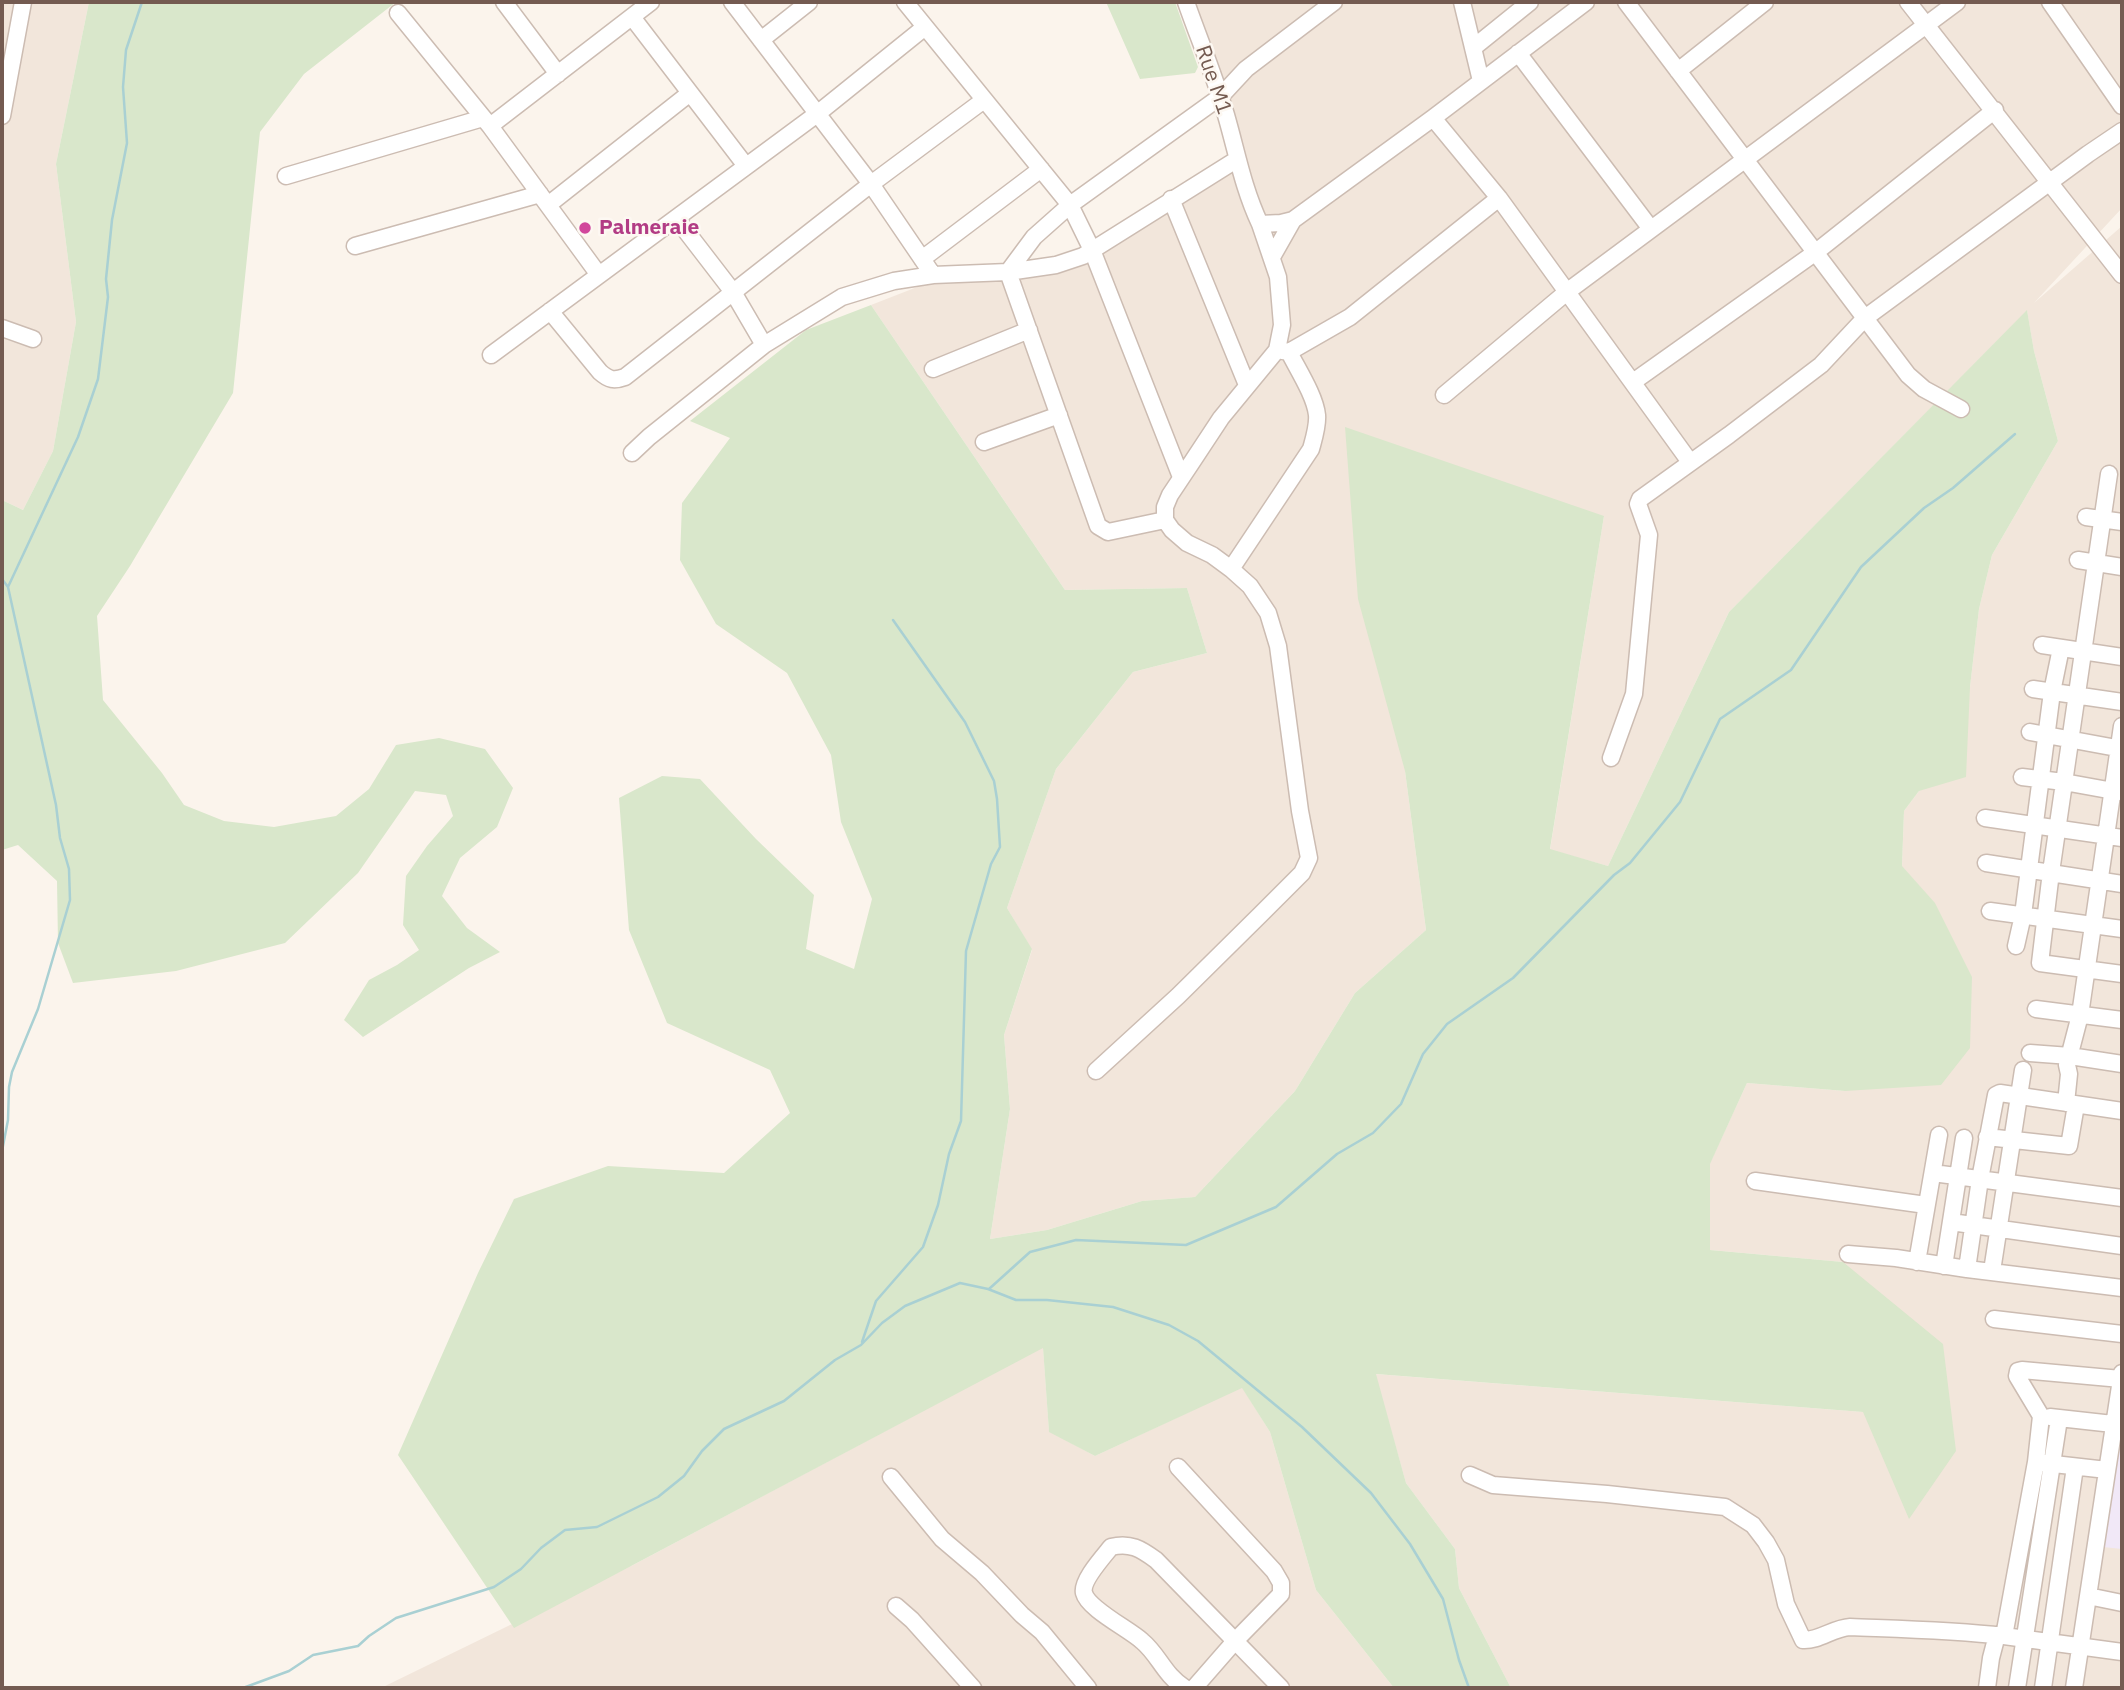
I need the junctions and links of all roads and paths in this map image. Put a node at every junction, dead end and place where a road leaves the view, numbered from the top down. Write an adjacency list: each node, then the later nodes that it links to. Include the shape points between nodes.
1 (23, 2): 33 (street)
2 (504, 2): 25 (street)
3 (651, 2): 18 (street)
4 (732, 2): 21 (street)
5 (809, 2): 21 (street)
6 (905, 2): 20 (street)
7 (1186, 2): 28 (street, Rue M1)
8 (1334, 2): 28 (street, via 1246,69)
9 (1462, 2): 22 (street)
10 (1530, 2): 22 (street)
11 (1586, 2): 23 (street)
12 (1626, 2): 24 (street)
13 (1908, 2): 19 (street)
14 (1957, 2): 19 (street)
15 (2050, 2): 30 (street)
16 (1761, 3): 24 (street)
17 (398, 13): 35 (street)
18 (632, 17): 25 (street); 27 (street)
19 (1926, 25): 31 (street); 37 (street)
20 (925, 27): 29 (street); 32 (street)
21 (761, 40): 32 (street)
22 (1473, 48): 26 (street)
23 (1518, 53): 26 (street); 51 (street)
24 (1678, 71): 37 (street)
25 (558, 74): 35 (street)
26 (1481, 81): 34 (street)
27 (690, 93): 39 (street); 46 (street)
28 (1220, 97): 38 (street, Rue M1); 47 (street)
29 (984, 100): 40 (street); 43 (street)
30 (2122, 106)
31 (1995, 110): 42 (street); 54 (street)
32 (817, 114): 39 (street); 43 (street)
33 (2, 116)
34 (1433, 118): 44 (street); 49 (street)
35 (486, 122): 41 (street); 46 (street)
36 (2122, 131): 42 (street)
37 (1745, 159): 51 (street); 54 (street)
38 (1236, 160): 45 (street); 50 (street, Rue M1)
39 (746, 166): 48 (street)
40 (1041, 169): 47 (street); 56 (street)
41 (286, 176)
42 (2050, 183): 60 (street); 64 (street)
43 (870, 184): 56 (street); 61 (street)
44 (1499, 198): 62 (street); 69 (street, via 1350,317)
45 (1171, 199): 53 (street); 73 (street)
46 (544, 200): 52 (street); 58 (street)
47 (1070, 205): 53 (street); 57 (street, via 1034,237)
48 (676, 218): 58 (street); 61 (street)
49 (1293, 220): 50 (street); 55 (street)
50 (1260, 224): 55 (street, Rue M1)
51 (1651, 229): 62 (street)
52 (355, 246)
53 (1092, 250): 57 (street, via 1056,265); 81 (street)
54 (1816, 252): 64 (street); 72 (street)
55 (1272, 257): 69 (street, Rue M1, via 1278,277)
56 (922, 259): 59 (street)
57 (1008, 272): 59 (street); 66 (street)
58 (599, 275): 63 (street)
59 (933, 275): 68 (street, via 842,296)
60 (2122, 275)
61 (733, 292): 63 (street, via 616,380 600,372); 68 (street)
62 (1568, 292): 72 (street); 74 (street)
63 (550, 311): 70 (street)
64 (1865, 318): 75 (street, via 1915,383); 79 (street, via 1821,365)
65 (2, 328): 67 (street)
66 (1029, 330): 71 (street); 76 (street)
67 (33, 339)
68 (764, 345): 78 (street)
69 (1283, 351): 73 (street); 89 (street, via 1314,403 1316,432 1311,449)
70 (491, 355)
71 (933, 369)
72 (1633, 382): 79 (street)
73 (1247, 385): 81 (street)
74 (1444, 395)
75 (1961, 409)
76 (1059, 415): 77 (street); 83 (street, via 1098,526 1108,532)
77 (984, 442)
78 (632, 453)
79 (1690, 462): 102 (street, via 1645,493 1638,504 1649,535 1634,694)
80 (2109, 474): 84 (street)
81 (1181, 477): 83 (street, via 1165,507)
82 (2086, 517): 84 (street)
83 (1166, 520): 89 (street, via 1188,543)
84 (2103, 520): 85 (street); 87 (street)
85 (2122, 522)
86 (2078, 560): 87 (street)
87 (2096, 563): 88 (street); 92 (street)
88 (2122, 566)
89 (1231, 569): 132 (street, via 1260,599 1278,646 1308,858 1303,873)
90 (2042, 645): 91 (street)
91 (2061, 648): 92 (street); 95 (street)
92 (2084, 652): 93 (street); 96 (street)
93 (2122, 657)
94 (2033, 689): 95 (street)
95 (2052, 692): 96 (street); 99 (street)
96 (2078, 695): 97 (street); 100 (street)
97 (2122, 702)
98 (2122, 726): 101 (street)
99 (2038, 734): 100 (street); 104 (street)
100 (2070, 740): 101 (street); 105 (street)
101 (2120, 749): 106 (street)
102 (1611, 758)
103 (2021, 777): 104 (street)
104 (2041, 779): 105 (street); 108 (street)
105 (2064, 782): 106 (street); 109 (street)
106 (2117, 792): 110 (street)
107 (1985, 818): 108 (street)
108 (2034, 825): 109 (street); 113 (street)
109 (2058, 828): 110 (street); 114 (street)
110 (2105, 836): 111 (street); 115 (street)
111 (2122, 838)
112 (1986, 863): 113 (street)
113 (2029, 869): 114 (street); 118 (street)
114 (2051, 872): 115 (street); 119 (street)
115 (2098, 880): 116 (street); 120 (street)
116 (2122, 884)
117 (1990, 911): 118 (street)
118 (2023, 915): 119 (street); 122 (street)
119 (2047, 919): 120 (street); 123 (street, via 2040,963)
120 (2094, 925): 121 (street); 123 (street)
121 (2122, 929)
122 (2016, 946)
123 (2086, 969): 124 (street); 126 (street)
124 (2122, 974)
125 (2036, 1009): 126 (street)
126 (2080, 1015): 127 (street); 129 (street)
127 (2122, 1020)
128 (2030, 1053): 129 (street)
129 (2070, 1056): 130 (street); 134 (street)
130 (2122, 1064)
131 (2023, 1070): 133 (street)
132 (1096, 1071)
133 (2018, 1096): 134 (street); 137 (street, via 1996,1095); 139 (street)
134 (2071, 1104): 135 (street); 139 (street, via 2069,1146)
135 (2122, 1111)
136 (1939, 1135): 140 (street)
137 (1987, 1137): 139 (street); 142 (street)
138 (1964, 1138): 141 (street)
139 (2012, 1139): 144 (street)
140 (1933, 1173): 141 (street); 146 (street)
141 (1957, 1176): 142 (street); 147 (street)
142 (1980, 1179): 144 (street); 148 (street)
143 (1755, 1181): 146 (street)
144 (2005, 1183): 145 (street); 149 (street)
145 (2122, 1198)
146 (1926, 1205): 152 (street)
147 (1951, 1222): 148 (street); 153 (street)
148 (1975, 1224): 149 (street); 154 (street)
149 (1998, 1228): 150 (street); 155 (street)
150 (2122, 1246)
151 (1848, 1254): 152 (street)
152 (1917, 1262): 153 (street)
153 (1944, 1266): 154 (street)
154 (1967, 1269): 155 (street)
155 (1992, 1271): 156 (street)
156 (2122, 1288)
157 (1994, 1319): 158 (street)
158 (2122, 1334)
159 (2122, 1376): 160 (street, via 2018,1371); 162 (street)
160 (2041, 1416): 161 (street); 163 (street)
161 (2059, 1419): 162 (street); 163 (street)
162 (2118, 1425): 166 (street)
163 (2045, 1463): 165 (street); 172 (street); 173 (street)
164 (1178, 1467): 174 (street, via 1281,1583 1281,1594)
165 (2075, 1467): 166 (street); 175 (street)
166 (2108, 1470): 169 (street)
167 (1470, 1475): 172 (street, via 1493,1485 1725,1507 1753,1525 1766,1542 1803,1640 1850,1627)
168 (891, 1477): 179 (street, via 942,1539 1042,1632)
169 (2088, 1596): 170 (street); 176 (street)
170 (2122, 1603)
171 (896, 1606): 178 (street)
172 (2001, 1635): 173 (street); 183 (street, via 1990,1658)
173 (2024, 1638): 175 (street); 184 (street)
174 (1235, 1641): 180 (street, via 1156,1560 1138,1547 1111,1547 1084,1586 1084,1594 1144,1642 1174,1681); 181 (street); 182 (street)
175 (2049, 1643): 176 (street); 185 (street)
176 (2080, 1646): 177 (street); 186 (street)
177 (2122, 1652)
178 (974, 1688)
179 (1088, 1688)
180 (1185, 1688)
181 (1194, 1688)
182 (1281, 1688)
183 (1987, 1688)
184 (2017, 1688)
185 (2043, 1688)
186 (2074, 1688)

